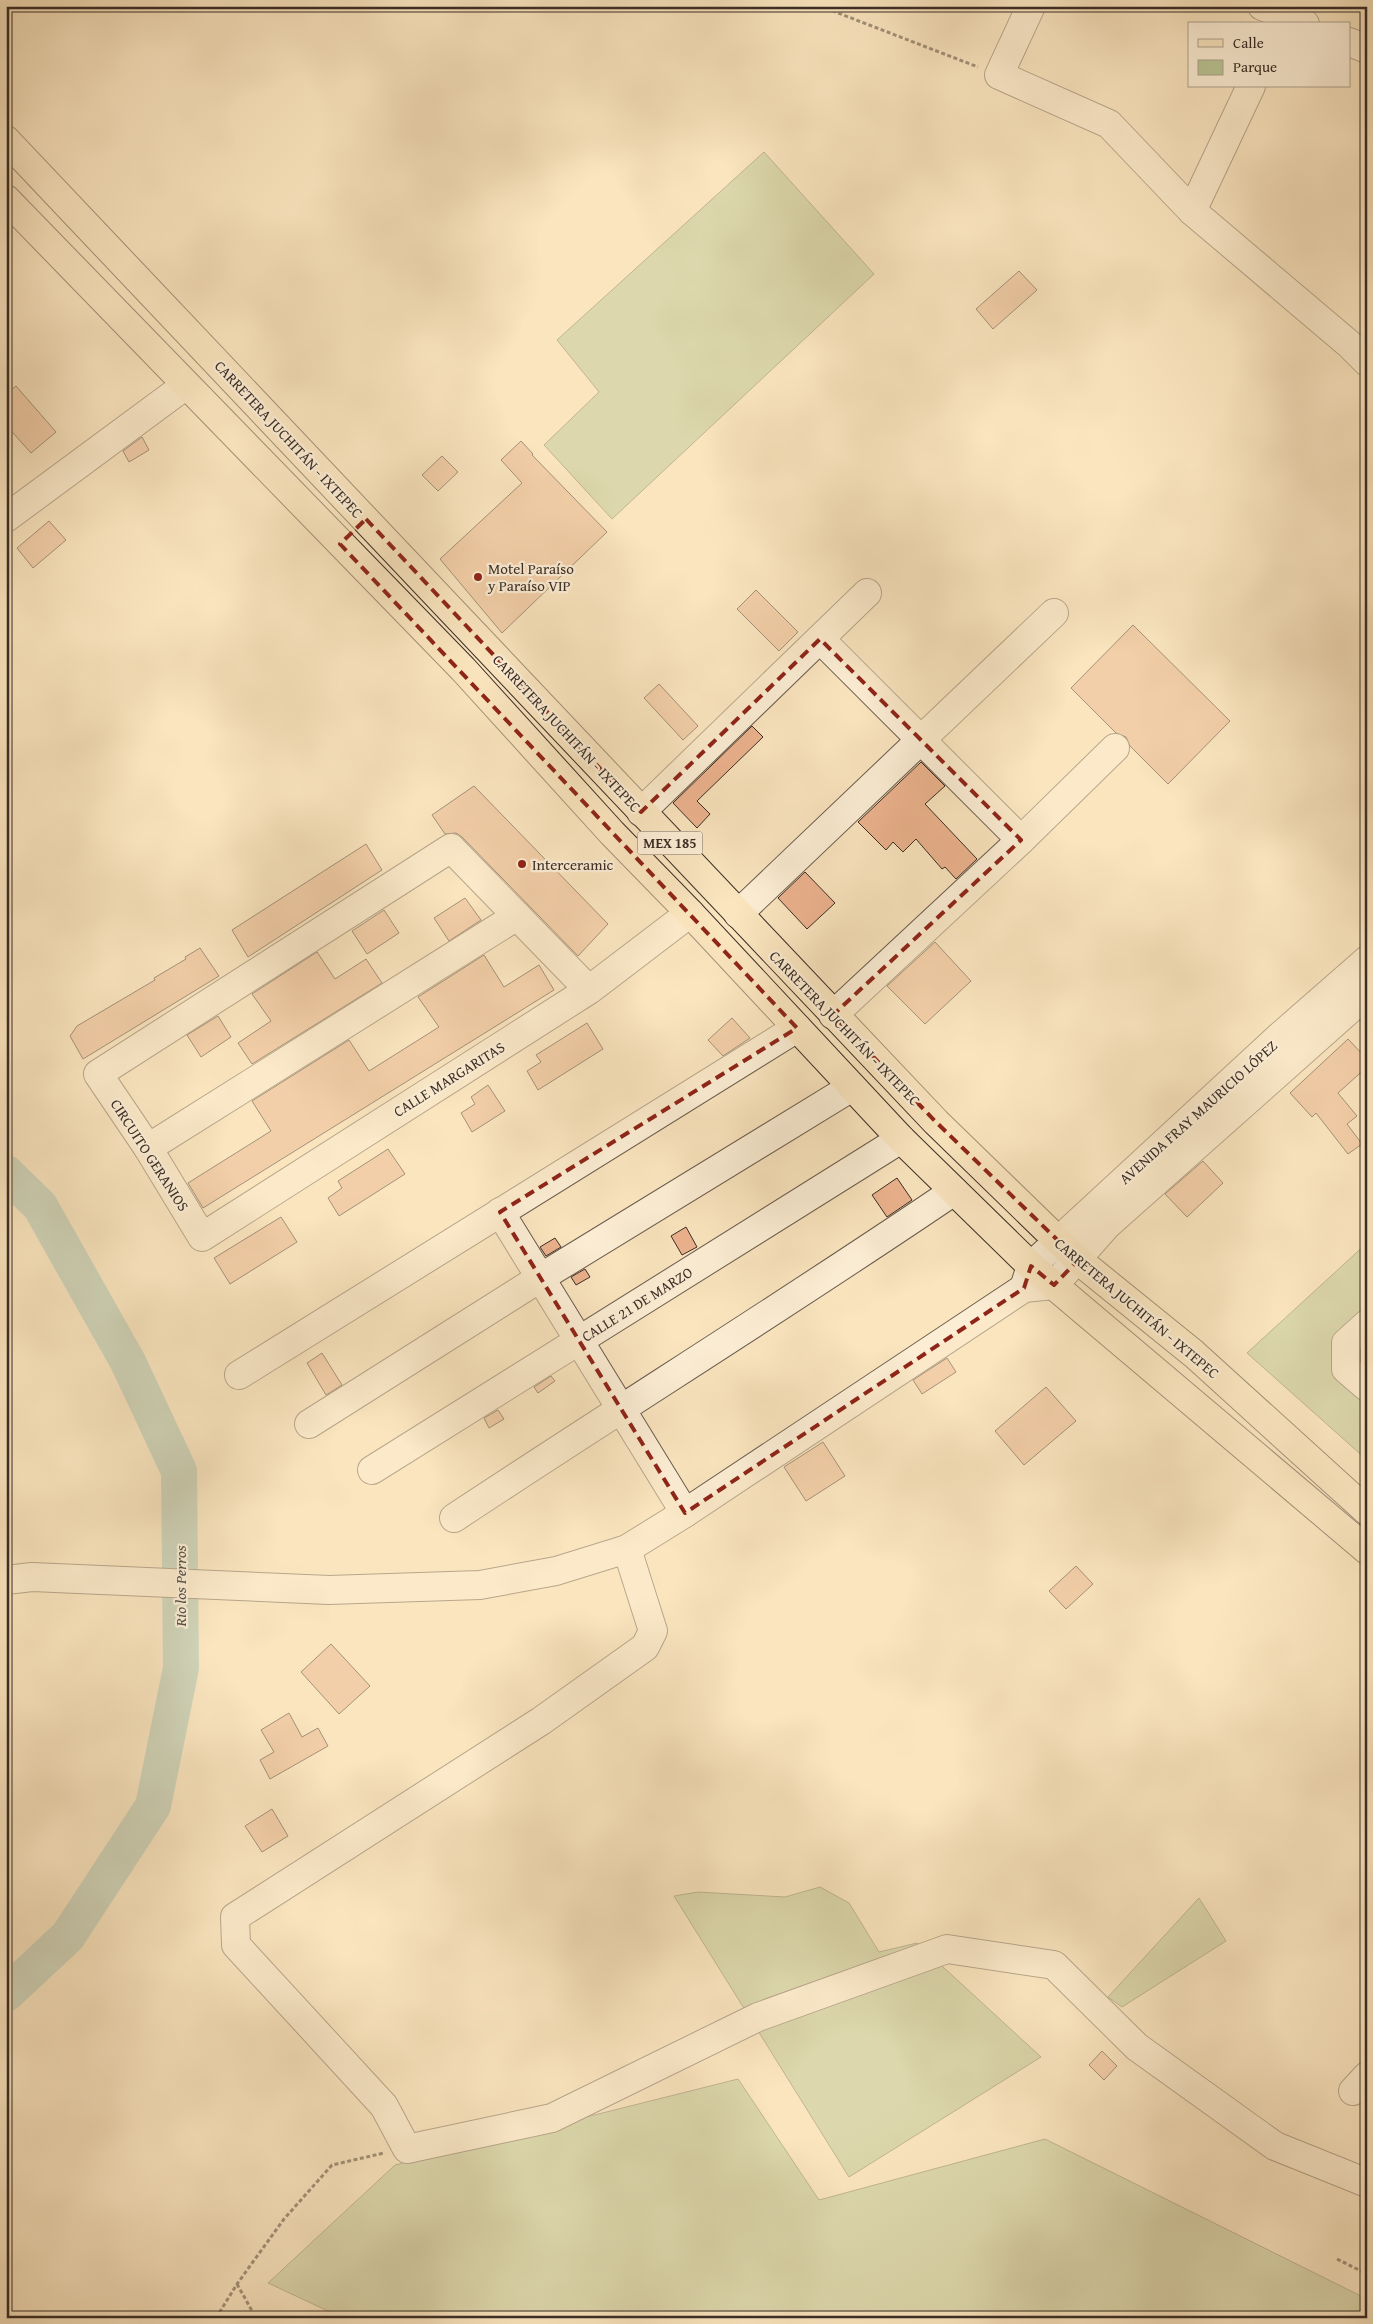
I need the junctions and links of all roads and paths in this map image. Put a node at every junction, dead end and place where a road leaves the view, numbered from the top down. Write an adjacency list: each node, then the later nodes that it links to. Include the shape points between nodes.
1 (820, 6): 5 (path)
2 (1031, 6): 5 (street)
3 (1350, 42): 4 (street)
4 (1367, 49)
5 (999, 75): 9 (street, via 1109,124)
6 (1251, 88): 9 (street)
7 (6, 140): 13 (main road, CARRETERA JUCHITÁN - IXTEPEC / MEX 185)
8 (10, 210): 11 (main road, MEX 185)
9 (1192, 212): 10 (street)
10 (1367, 362)
11 (186, 385): 12 (street); 14 (main road, MEX 185)
12 (6, 518)
13 (366, 519): 14 (main road); 20 (main road, CARRETERA JUCHITÁN - IXTEPEC / MEX 185)
14 (340, 544): 22 (main road, MEX 185, via 463,669 612,833)
15 (867, 593): 17 (street)
16 (1054, 613): 18 (street)
17 (820, 639): 18 (street); 20 (street)
18 (920, 740): 21 (street); 23 (street)
19 (1115, 748): 21 (street)
20 (641, 812): 23 (main road, CARRETERA JUCHITÁN - IXTEPEC / MEX 185)
21 (1021, 840): 28 (street)
22 (690, 913): 26 (street, CALLE MARGARITAS); 29 (main road, MEX 185)
23 (738, 914): 28 (main road, CARRETERA JUCHITÁN - IXTEPEC / MEX 185)
24 (517, 916): 26 (street); 32 (street); 32 (street, CIRCUITO GERANIOS, via 451,848 98,1074)
25 (1367, 960): 36 (street, AVENIDA FRAY MAURICIO LÓPEZ)
26 (589, 990): 35 (street, CALLE MARGARITAS)
27 (1367, 994): 37 (street, AVENIDA FRAY MAURICIO LÓPEZ, via 1108,1225)
28 (833, 1015): 36 (main road, CARRETERA JUCHITÁN - IXTEPEC / MEX 185)
29 (797, 1028): 30 (main road, MEX 185); 34 (street)
30 (852, 1087): 31 (main road, MEX 185); 39 (street)
31 (901, 1139): 33 (main road, MEX 185); 42 (street, CALLE 21 DE MARZO)
32 (148, 1148): 35 (street, CIRCUITO GERANIOS)
33 (954, 1191): 38 (main road, MEX 185); 45 (street)
34 (500, 1212): 39 (street); 43 (street)
35 (202, 1236)
36 (1057, 1240): 37 (main road, CARRETERA JUCHITÁN - IXTEPEC / MEX 185); 38 (street, AVENIDA FRAY MAURICIO LÓPEZ)
37 (1078, 1260): 40 (street, AVENIDA FRAY MAURICIO LÓPEZ); 48 (main road, CARRETERA JUCHITÁN - IXTEPEC / MEX 185, via 1194,1354)
38 (1027, 1277): 40 (main road, MEX 185); 49 (street, AVENIDA FRAY MAURICIO LÓPEZ)
39 (540, 1278): 42 (street); 46 (street)
40 (1054, 1285): 52 (main road, MEX 185)
41 (1367, 1324): 44 (street, via 1346,1343 1346,1369)
42 (579, 1340): 45 (street); 47 (street, CALLE 21 DE MARZO)
43 (239, 1375)
44 (1367, 1387)
45 (620, 1408): 49 (street); 50 (street)
46 (309, 1424)
47 (372, 1470)
48 (1367, 1511)
49 (685, 1513): 51 (street, AVENIDA FRAY MAURICIO LÓPEZ)
50 (454, 1518)
51 (627, 1549): 53 (street, AVENIDA FRAY MAURICIO LÓPEZ, via 556,1571 480,1585 329,1590); 54 (street, via 653,1631 645,1647 540,1721 235,1917 236,1945 384,2106)
52 (1367, 1550)
53 (19, 1579)
54 (407, 2149): 55 (street, via 552,2118 758,2017 947,1949 1054,1965 1137,2047 1275,2146); 58 (path, via 332,2165 284,2219)
55 (1367, 2183)
56 (1337, 2259): 57 (path)
57 (1367, 2274)
58 (237, 2284): 59 (path); 60 (path)
59 (216, 2318)
60 (256, 2318)

